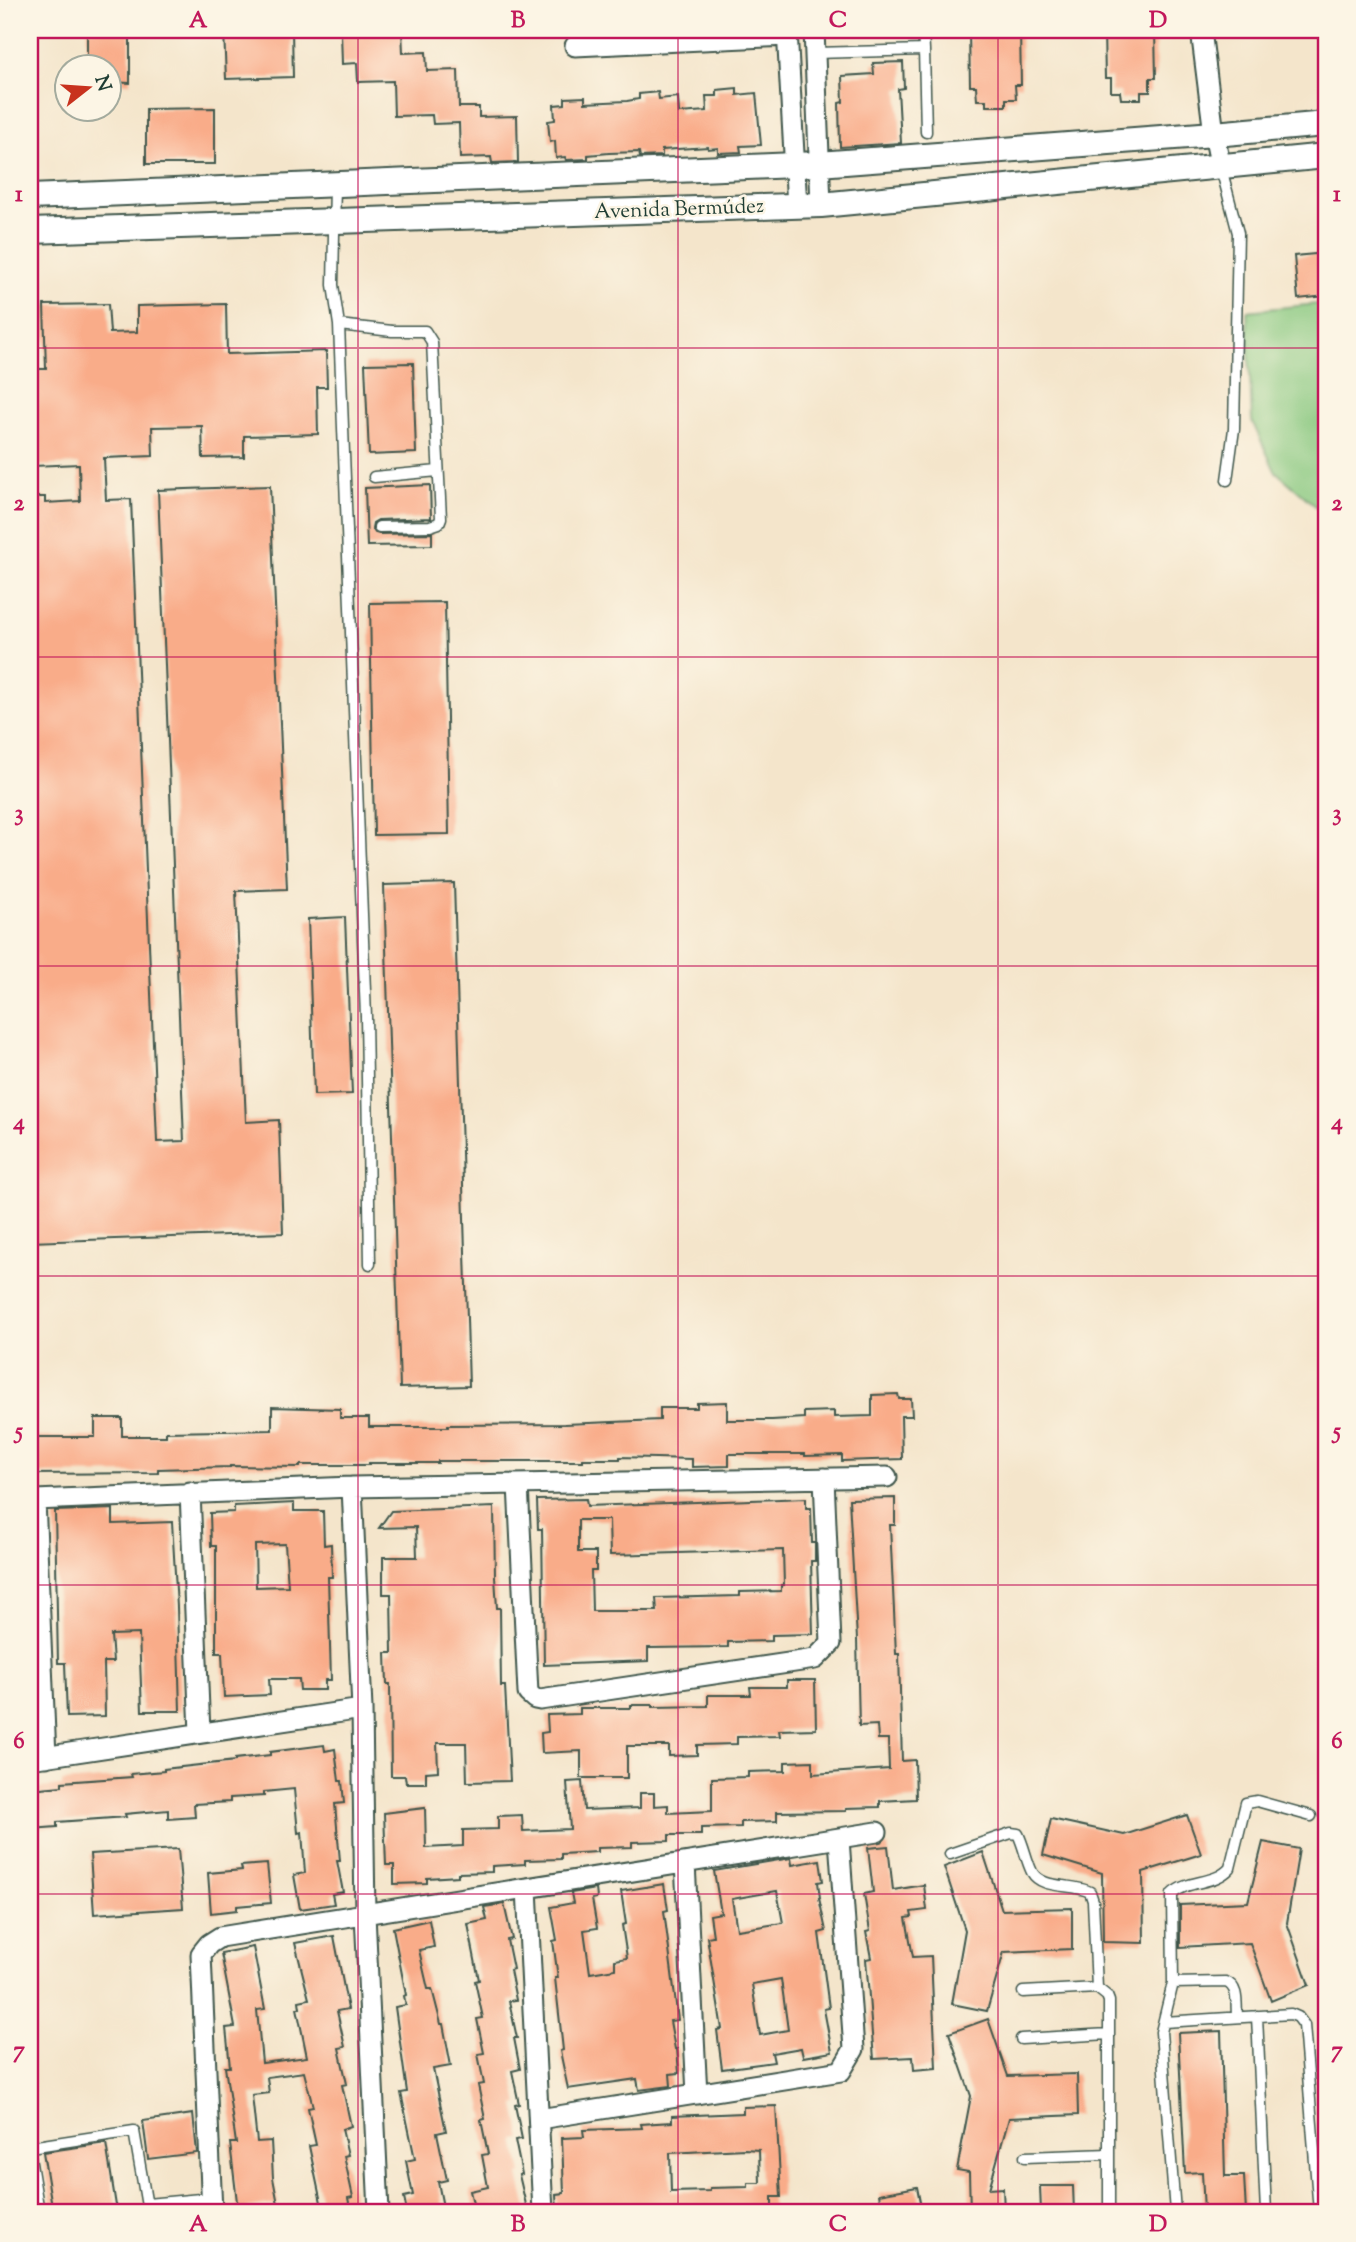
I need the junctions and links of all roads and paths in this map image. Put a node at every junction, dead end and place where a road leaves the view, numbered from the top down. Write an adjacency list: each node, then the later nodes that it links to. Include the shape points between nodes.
1 (814, 30): 7 (street)
2 (923, 30): 6 (lane)
3 (1201, 30): 10 (street)
4 (788, 33): 5 (street); 12 (street)
5 (575, 46)
6 (923, 50): 7 (lane); 9 (lane)
7 (815, 52): 12 (street)
8 (1326, 124): 10 (street, Avenida Bermúdez)
9 (926, 132)
10 (1214, 134): 12 (street, Avenida Bermúdez); 13 (street)
11 (1326, 156): 13 (street, Avenida Bermúdez)
12 (807, 164): 14 (street, Avenida Bermúdez); 16 (street)
13 (1221, 168): 16 (street, Avenida Bermúdez); 22 (lane, via 1238,233 1234,429)
14 (335, 184): 15 (street, Avenida Bermúdez); 17 (lane)
15 (30, 197)
16 (809, 206): 17 (street, Avenida Bermúdez)
17 (334, 222): 18 (street, Avenida Bermúdez); 19 (lane, via 333,285)
18 (30, 231)
19 (339, 324): 20 (lane, via 425,331 432,342); 24 (lane, via 366,1017)
20 (438, 471): 21 (lane); 23 (lane, via 439,523)
21 (374, 477)
22 (1227, 480)
23 (379, 527)
24 (370, 1264)
25 (887, 1477): 26 (street)
26 (824, 1478): 27 (street); 27 (street, via 831,1643 815,1659 540,1700 528,1693)
27 (518, 1484): 28 (street)
28 (352, 1487): 29 (street); 31 (street)
29 (190, 1492): 30 (street, via 36,1500); 32 (street)
30 (34, 1592): 33 (street)
31 (362, 1709): 32 (street); 40 (street)
32 (200, 1733): 33 (street)
33 (38, 1758)
34 (1311, 1816): 41 (lane, via 1257,1801 1246,1803 1224,1876 1180,1887 1172,1894)
35 (877, 1832): 36 (street)
36 (839, 1839): 38 (street); 49 (street, via 854,2049 841,2071)
37 (950, 1854): 42 (lane, via 1018,1834 1041,1882 1090,1892)
38 (685, 1863): 39 (street); 49 (street)
39 (527, 1888): 40 (street); 50 (street)
40 (365, 1914): 55 (street, via 220,1937 201,1954); 58 (street)
41 (1173, 1983): 45 (lane, via 1232,1984); 46 (lane)
42 (1097, 1988): 43 (lane); 47 (lane, via 1109,2001)
43 (1023, 1992)
44 (1257, 2016): 45 (lane); 62 (lane); 63 (lane, via 1291,2014 1304,2025)
45 (1237, 2017): 46 (lane)
46 (1164, 2022): 61 (lane, via 1161,2032)
47 (1109, 2034): 48 (lane); 52 (lane)
48 (1021, 2039)
49 (696, 2094): 50 (street)
50 (539, 2119): 59 (street)
51 (30, 2147): 56 (lane, via 134,2131)
52 (1110, 2154): 54 (lane); 60 (lane)
53 (30, 2157): 57 (lane)
54 (1025, 2157)
55 (212, 2205): 56 (lane)
56 (148, 2208)
57 (39, 2212)
58 (379, 2212)
59 (543, 2212)
60 (1109, 2212)
61 (1175, 2212)
62 (1266, 2212)
63 (1319, 2212)

